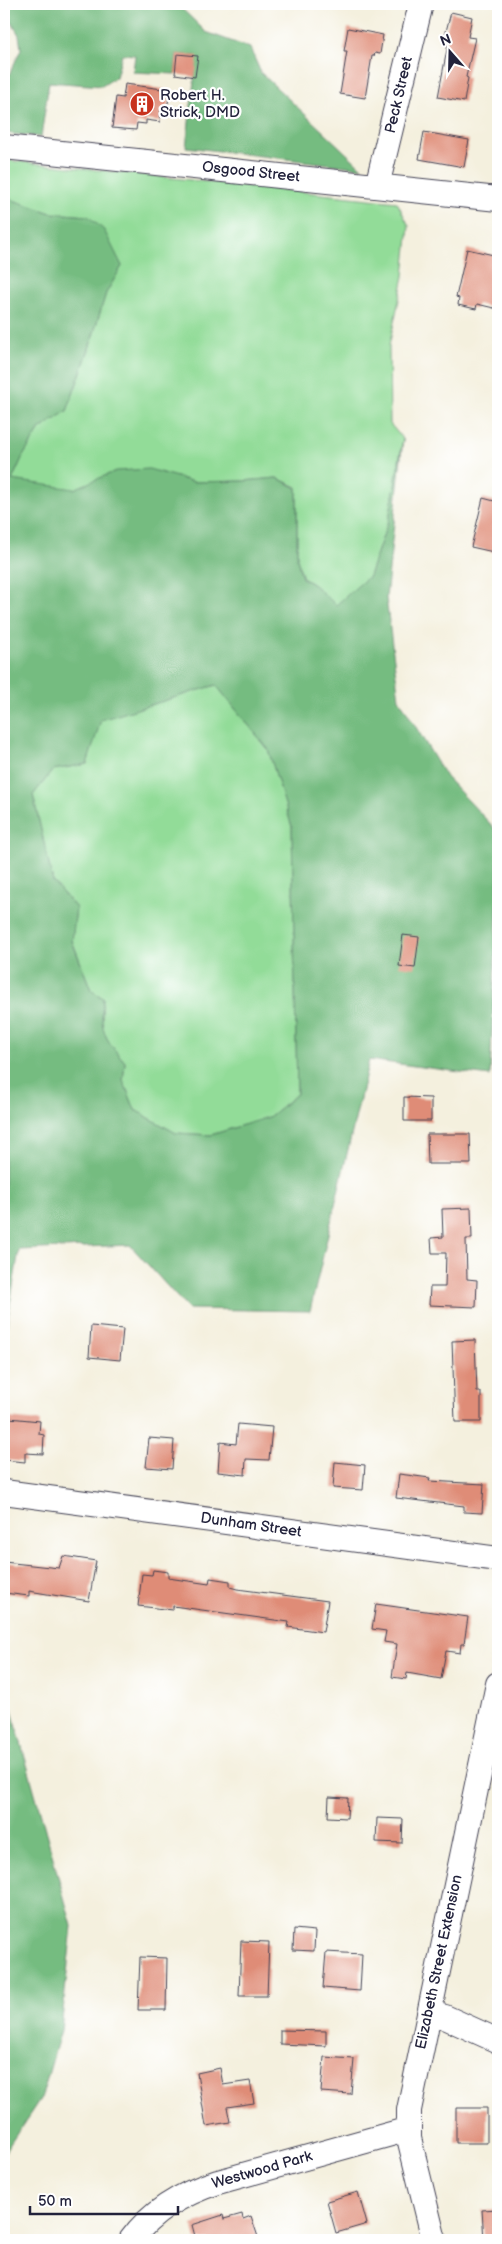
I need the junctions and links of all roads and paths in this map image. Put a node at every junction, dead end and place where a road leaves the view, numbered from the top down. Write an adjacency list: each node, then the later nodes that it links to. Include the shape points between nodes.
1 (420, 4): 3 (street, Peck Street)
2 (4, 147): 3 (street, Osgood Street)
3 (377, 186): 4 (street, Osgood Street)
4 (498, 199)
5 (4, 1492): 6 (street, Dunham Street)
6 (498, 1559)
7 (498, 1684): 8 (street, Elizabeth Street Extension)
8 (429, 2013): 9 (street); 10 (street, Elizabeth Street Extension, via 412,2087)
9 (498, 2041)
10 (409, 2129): 11 (street, Westwood Park, via 188,2192 169,2202); 12 (street, Elizabeth Street Extension, via 413,2159)
11 (131, 2240)
12 (434, 2240)

